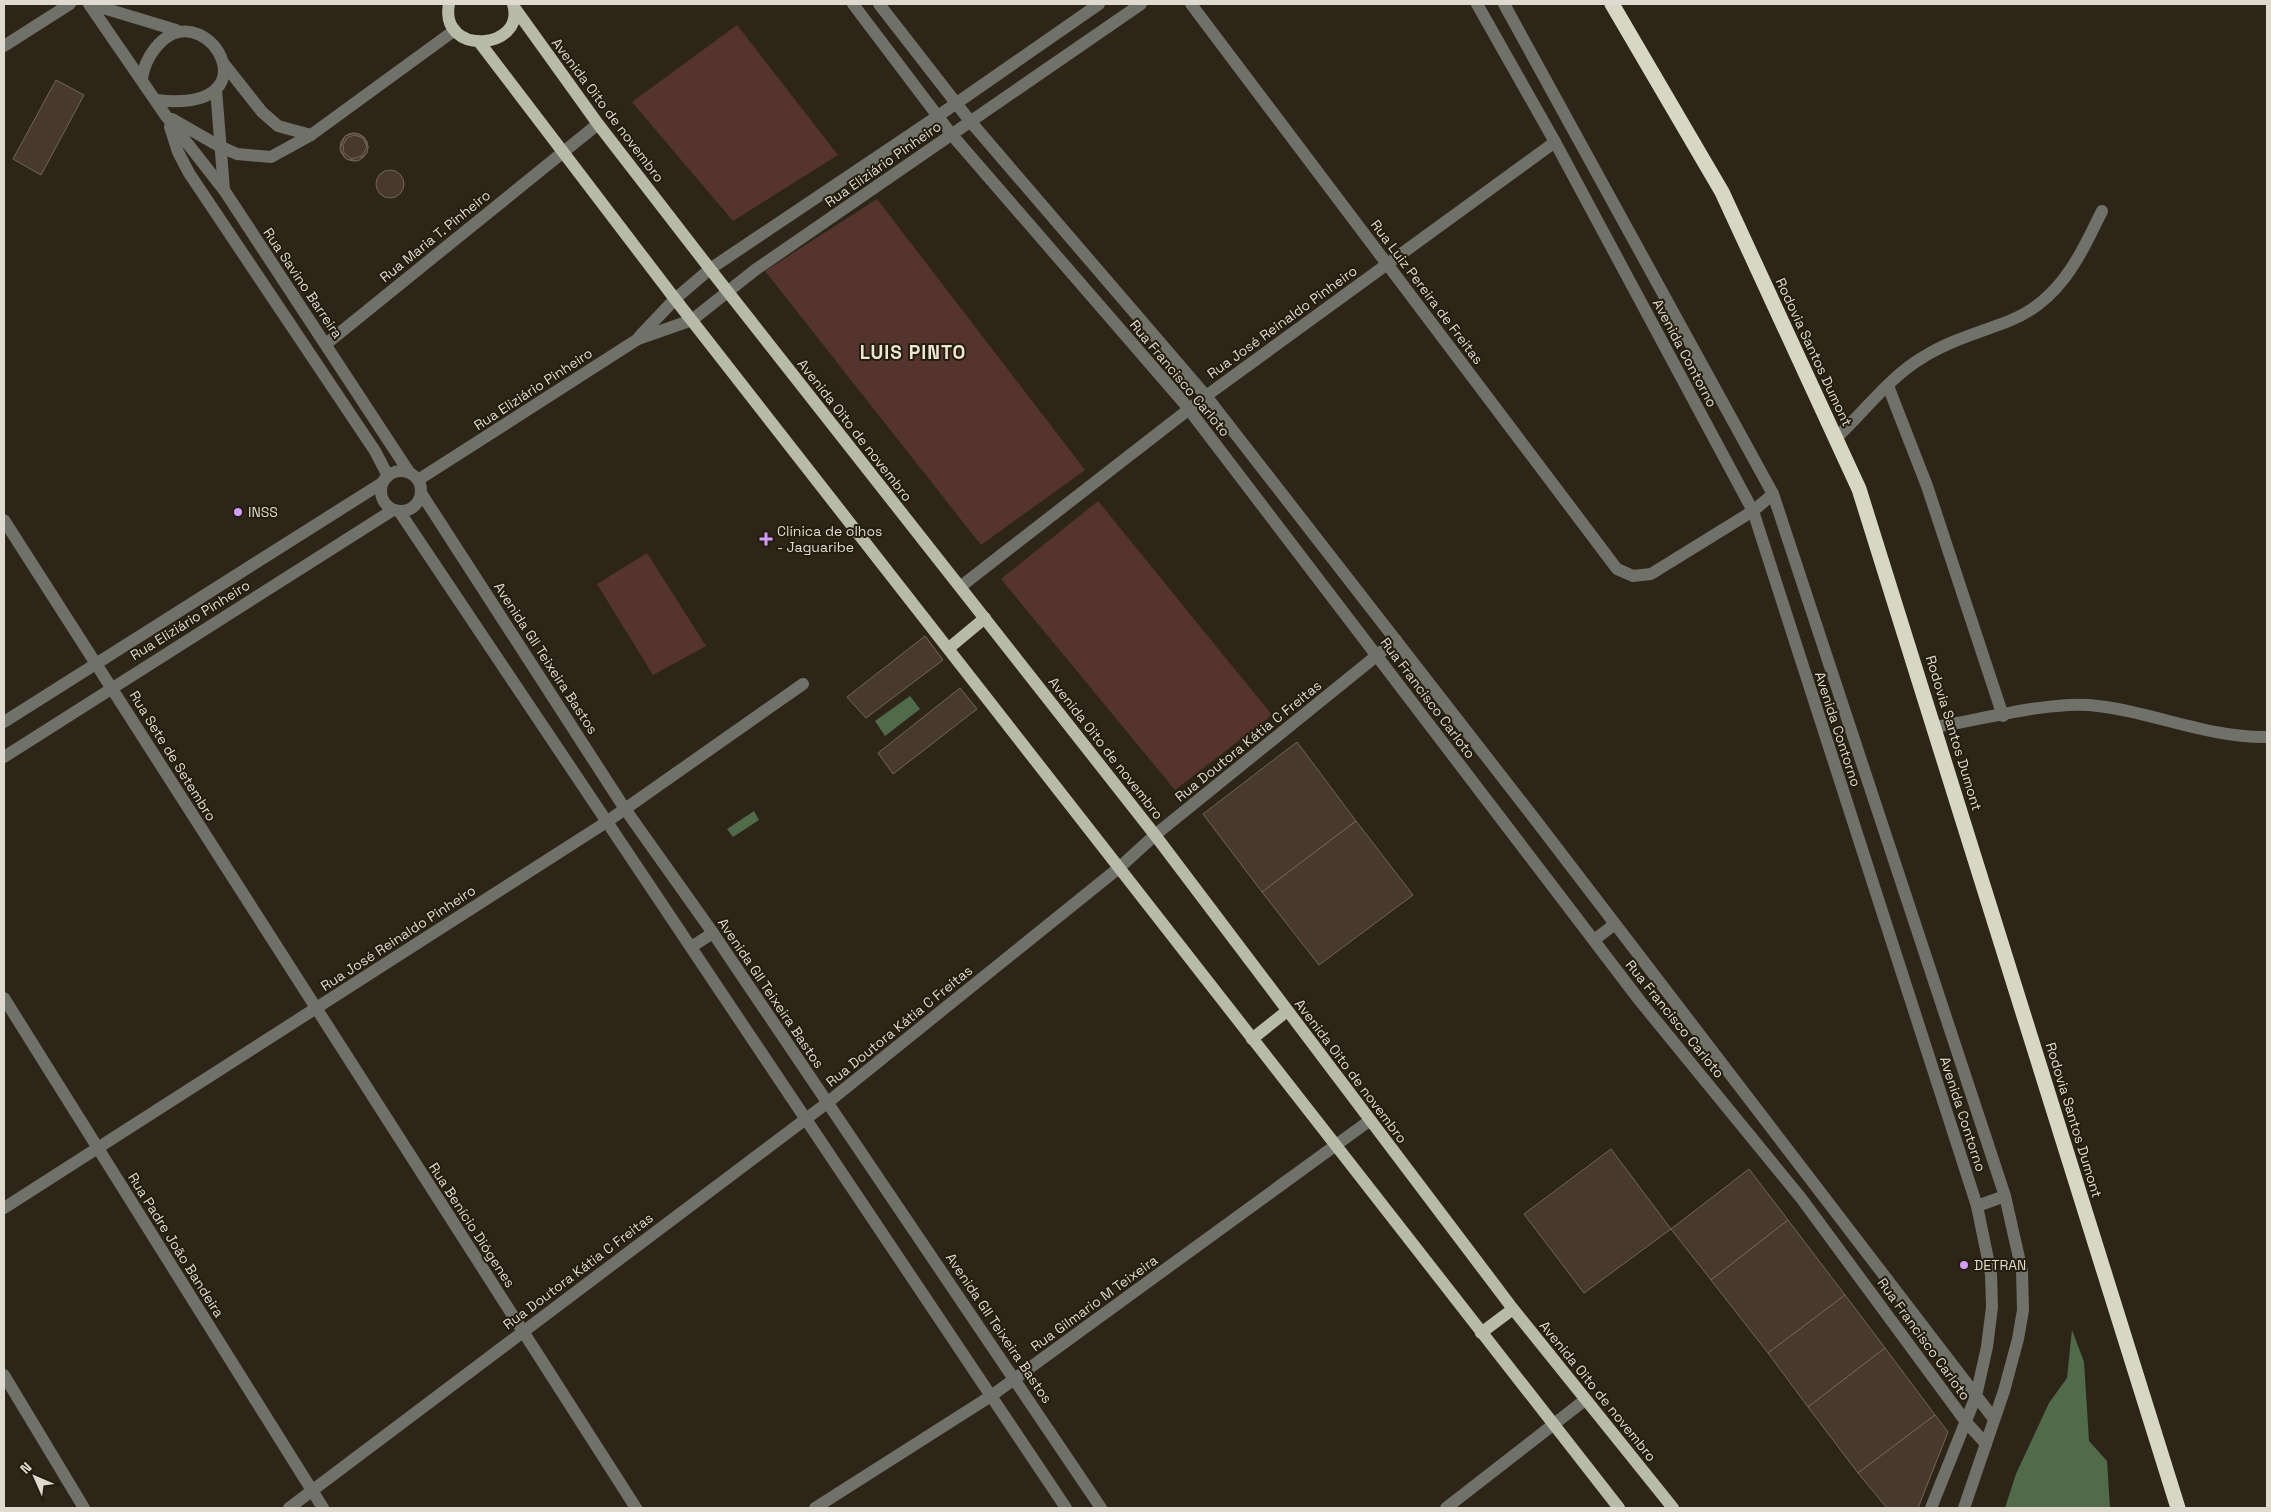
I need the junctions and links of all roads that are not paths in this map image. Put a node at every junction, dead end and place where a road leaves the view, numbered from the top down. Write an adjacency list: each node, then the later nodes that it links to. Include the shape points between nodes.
1 (70, 4): 16 (street)
2 (90, 4): 13 (street); 18 (street, Rua Savino Barreira)
3 (853, 4): 23 (street, Rua Francisco Carloto)
4 (878, 4): 21 (street, Rua Francisco Carloto)
5 (1099, 4): 21 (street, Rua Eliziário Pinheiro)
6 (1141, 4): 24 (street, Rua Eliziário Pinheiro)
7 (1191, 4): 33 (street, Rua Luiz Pereira de Freitas)
8 (1477, 4): 28 (street, Avenida Contorno)
9 (1504, 4): 47 (street, Avenida Contorno)
10 (1612, 4): 43 (highway, Rodovia Santos Dumont, via 1722,192)
11 (448, 5): 14 (main road)
12 (513, 6): 15 (main road, via 513,18 501,37); 25 (main road, Avenida Oito de novembro)
13 (176, 30): 17 (street, via 189,29 203,34 218,47); 18 (street, via 156,46 148,58)
14 (455, 30): 15 (main road, via 466,39); 26 (street, Rua Savino Barreira)
15 (480, 43): 30 (main road)
16 (4, 46)
17 (224, 64): 19 (street, via 224,74); 26 (street, via 262,112 278,126)
18 (142, 79): 20 (street, Rua Savino Barreira)
19 (216, 89): 20 (street, via 195,100); 29 (street)
20 (156, 100): 22 (street, Rua Savino Barreira)
21 (956, 102): 23 (street, Rua Eliziário Pinheiro); 24 (street, Rua Francisco Carloto)
22 (166, 116): 29 (street, Rua Savino Barreira); 31 (street, Rua Savino Barreira); 45 (street, Rua Savino Barreira, via 188,173 375,451)
23 (938, 116): 27 (street, Rua Francisco Carloto); 34 (street, Rua Eliziário Pinheiro)
24 (970, 121): 27 (street, Rua Eliziário Pinheiro); 41 (street, Rua Francisco Carloto)
25 (598, 124): 30 (street, Rua Maria T. Pinheiro); 34 (main road, Avenida Oito de novembro)
26 (312, 135): 29 (street, Rua Savino Barreira, via 271,157 237,154)
27 (952, 135): 35 (street, Rua Eliziário Pinheiro); 42 (street, Rua Francisco Carloto)
28 (1554, 142): 33 (street, Rua José Reinaldo Pinheiro); 49 (street, Avenida Contorno)
29 (219, 146): 31 (street)
30 (564, 152): 36 (main road); 39 (street, Rua Maria T. Pinheiro)
31 (224, 190): 39 (street, Rua Savino Barreira)
32 (2102, 211): 40 (street, via 2066,279 2052,295 2012,320 1925,356 1907,367)
33 (1388, 265): 41 (street, Rua José Reinaldo Pinheiro); 49 (street, Rua Luiz Pereira de Freitas, via 1617,569 1633,576 1651,574)
34 (710, 269): 35 (main road, Avenida Oito de novembro); 36 (street, Rua Eliziário Pinheiro)
35 (728, 291): 37 (street, Rua Eliziário Pinheiro); 53 (main road, Avenida Oito de novembro)
36 (675, 300): 37 (main road); 38 (street, Rua Eliziário Pinheiro)
37 (692, 320): 38 (street, Rua Eliziário Pinheiro); 56 (main road)
38 (638, 339): 44 (street, Rua Eliziário Pinheiro)
39 (326, 344): 44 (street, Rua Savino Barreira)
40 (1888, 386): 43 (street); 61 (street, via 1926,486)
41 (1206, 396): 42 (street, Rua José Reinaldo Pinheiro); 51 (street, Rua Francisco Carloto)
42 (1189, 409): 52 (street, Rua Francisco Carloto); 53 (street, Rua José Reinaldo Pinheiro)
43 (1836, 438): 63 (highway, Rodovia Santos Dumont, via 1859,489)
44 (414, 476): 45 (street, via 396,471); 46 (street)
45 (385, 479): 48 (street, via 381,495 383,501); 58 (street, Rua Eliziário Pinheiro)
46 (421, 493): 48 (street, via 416,504 405,511); 66 (street, Avenida GIl Teixeira Bastos)
47 (1772, 494): 49 (street); 85 (street, Avenida Contorno)
48 (396, 510): 60 (street, Rua Eliziário Pinheiro); 67 (street)
49 (1753, 511): 86 (street, Avenida Contorno)
50 (4, 520): 58 (street, Rua Sete de Setembro)
51 (1305, 523): 52 (street); 55 (street, Rua Francisco Carloto)
52 (1286, 537): 57 (street, Rua Francisco Carloto)
53 (960, 587): 54 (main road, Avenida Oito de novembro)
54 (985, 618): 56 (main road); 68 (main road, Avenida Oito de novembro)
55 (1396, 640): 57 (street, Rua Doutora Kátia C Freitas); 70 (street, Rua Francisco Carloto)
56 (949, 648): 69 (main road)
57 (1377, 656): 68 (street, Rua Doutora Kátia C Freitas); 72 (street, Rua Francisco Carloto)
58 (96, 662): 60 (street, Rua Sete de Setembro); 62 (street, Rua Eliziário Pinheiro)
59 (803, 684): 66 (street, Rua José Reinaldo Pinheiro)
60 (112, 687): 65 (street, Rua Eliziário Pinheiro); 75 (street, Rua Sete de Setembro)
61 (2003, 716): 63 (street); 64 (street, via 2087,705 2218,734)
62 (4, 722)
63 (1935, 728): 113 (highway, Rodovia Santos Dumont)
64 (2267, 737)
65 (4, 757)
66 (625, 809): 67 (street, Rua José Reinaldo Pinheiro); 71 (street, Avenida GIl Teixeira Bastos)
67 (605, 823): 73 (street); 75 (street, Rua José Reinaldo Pinheiro)
68 (1155, 836): 69 (street, Rua Doutora Kátia C Freitas); 76 (main road, Avenida Oito de novembro)
69 (1120, 867): 77 (main road); 80 (street, Rua Doutora Kátia C Freitas)
70 (1616, 924): 72 (street); 78 (street, Rua Francisco Carloto)
71 (713, 933): 73 (street); 80 (street, Avenida GIl Teixeira Bastos)
72 (1594, 940): 79 (street, Rua Francisco Carloto)
73 (692, 947): 81 (street)
74 (4, 998): 84 (street, Rua Padre João Bandeira)
75 (316, 1008): 84 (street, Rua José Reinaldo Pinheiro); 89 (street, Rua Benício Diógenes)
76 (1287, 1011): 77 (main road); 82 (main road, Avenida Oito de novembro)
77 (1252, 1039): 83 (main road)
78 (1725, 1068): 79 (street); 94 (street, Rua Francisco Carloto)
79 (1707, 1082): 97 (street, Rua Francisco Carloto, via 1801,1198)
80 (827, 1103): 81 (street, Rua Doutora Kátia C Freitas); 92 (street, Avenida GIl Teixeira Bastos)
81 (804, 1118): 89 (street, Rua Doutora Kátia C Freitas); 93 (street)
82 (1369, 1121): 83 (street, Rua Gilmario M Teixeira); 88 (main road, Avenida Oito de novembro)
83 (1335, 1146): 90 (main road); 92 (street, Rua Gilmario M Teixeira)
84 (98, 1148): 87 (street, Rua José Reinaldo Pinheiro); 100 (street, Rua Padre João Bandeira)
85 (2006, 1196): 86 (street); 96 (street, Avenida Contorno, via 2022,1271 2023,1310 2014,1356)
86 (1977, 1206): 94 (street, Avenida Contorno, via 1991,1274 1992,1307)
87 (4, 1208)
88 (1513, 1309): 90 (main road); 95 (main road, Avenida Oito de novembro)
89 (523, 1332): 100 (street, Rua Doutora Kátia C Freitas); 104 (street, Rua Benício Diógenes)
90 (1481, 1333): 98 (main road)
91 (4, 1375): 101 (street)
92 (1015, 1379): 93 (street, Rua Gilmario M Teixeira); 107 (street, Avenida GIl Teixeira Bastos)
93 (991, 1396): 105 (street, Rua Gilmario M Teixeira); 106 (street)
94 (1976, 1396): 96 (street, Rua Francisco Carloto); 97 (street, Avenida Contorno)
95 (1585, 1400): 98 (street); 110 (main road, Avenida Oito de novembro)
96 (1994, 1419): 99 (street, Avenida Contorno)
97 (1966, 1422): 99 (street, Rua Francisco Carloto); 111 (street, Avenida Contorno)
98 (1554, 1423): 108 (street); 109 (main road)
99 (1986, 1444): 112 (street, Avenida Contorno)
100 (312, 1490): 102 (street, Rua Doutora Kátia C Freitas); 103 (street, Rua Padre João Bandeira)
101 (84, 1508)
102 (289, 1508)
103 (323, 1508)
104 (636, 1508)
105 (815, 1508)
106 (1066, 1508)
107 (1101, 1508)
108 (1446, 1508)
109 (1619, 1508)
110 (1673, 1508)
111 (1931, 1508)
112 (1964, 1508)
113 (2178, 1508)

